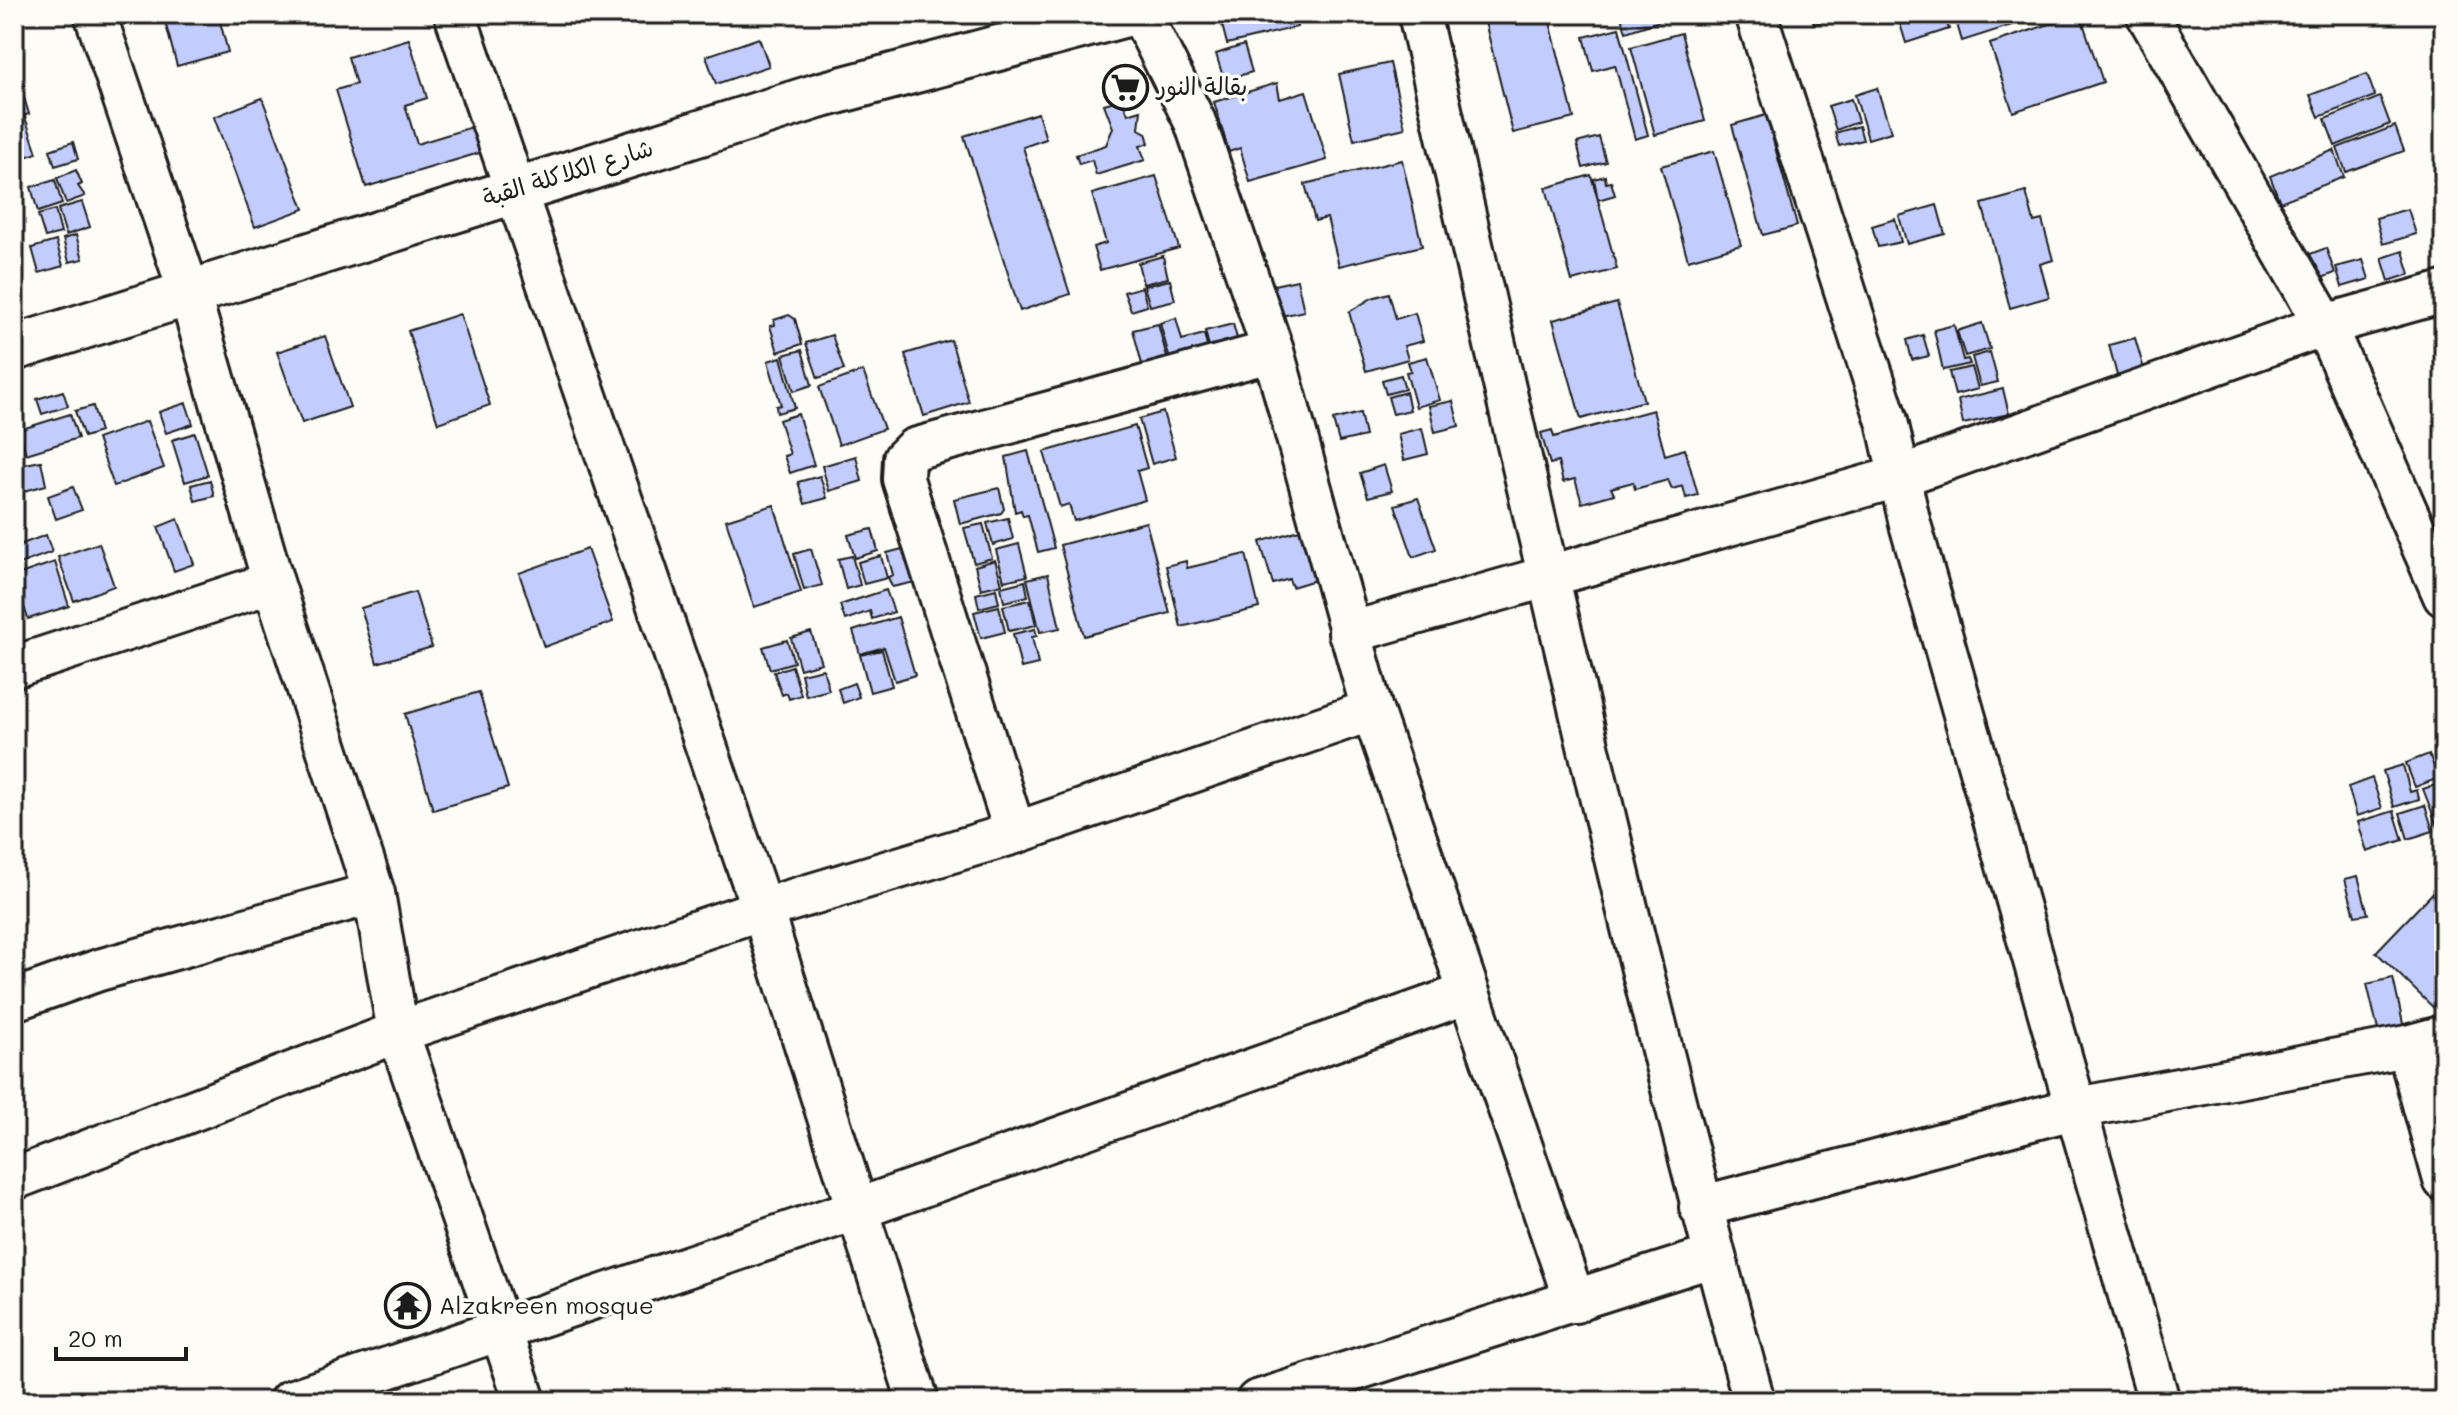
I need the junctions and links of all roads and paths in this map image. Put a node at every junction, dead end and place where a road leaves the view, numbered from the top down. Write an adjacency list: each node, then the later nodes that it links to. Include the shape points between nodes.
1 (95, 14): 9 (street)
2 (455, 14): 8 (street)
3 (1126, 14): 8 (street, شارع الكلاكلة القبة, via 818,96)
4 (1141, 14): 13 (street, via 1195,122)
5 (1419, 14): 15 (street)
6 (1756, 14): 14 (street)
7 (2147, 14): 11 (street)
8 (516, 188): 9 (street, شارع الكلاكلة القبة); 23 (street)
9 (189, 292): 12 (street, شارع الكلاكلة القبة); 16 (street)
10 (2444, 292): 11 (street)
11 (2325, 325): 14 (street); 17 (street)
12 (14, 348)
13 (1273, 351): 18 (street); 21 (street, via 914,449 904,459 903,479)
14 (1901, 476): 15 (street); 28 (street, via 1910,524)
15 (1549, 577): 18 (street); 31 (street)
16 (273, 582): 19 (street); 22 (street)
17 (2444, 596)
18 (1349, 633): 20 (street)
19 (14, 667)
20 (1372, 710): 21 (street); 24 (street)
21 (1015, 833): 23 (street)
22 (374, 893): 25 (street, via 99,970); 26 (street)
23 (762, 909): 26 (street); 32 (street)
24 (1468, 993): 32 (street); 34 (street)
25 (14, 1000)
26 (398, 1032): 29 (street); 35 (street)
27 (2425, 1041): 28 (street); 30 (street)
28 (2077, 1108): 31 (street); 41 (street)
29 (14, 1179)
30 (2444, 1180)
31 (1700, 1207): 33 (street)
32 (855, 1210): 35 (street); 38 (street)
33 (1714, 1256): 34 (street); 40 (street)
34 (1575, 1302): 39 (street)
35 (501, 1328): 36 (street); 37 (street)
36 (290, 1401)
37 (525, 1401)
38 (918, 1401)
39 (1257, 1401)
40 (1754, 1401)
41 (2159, 1401)

